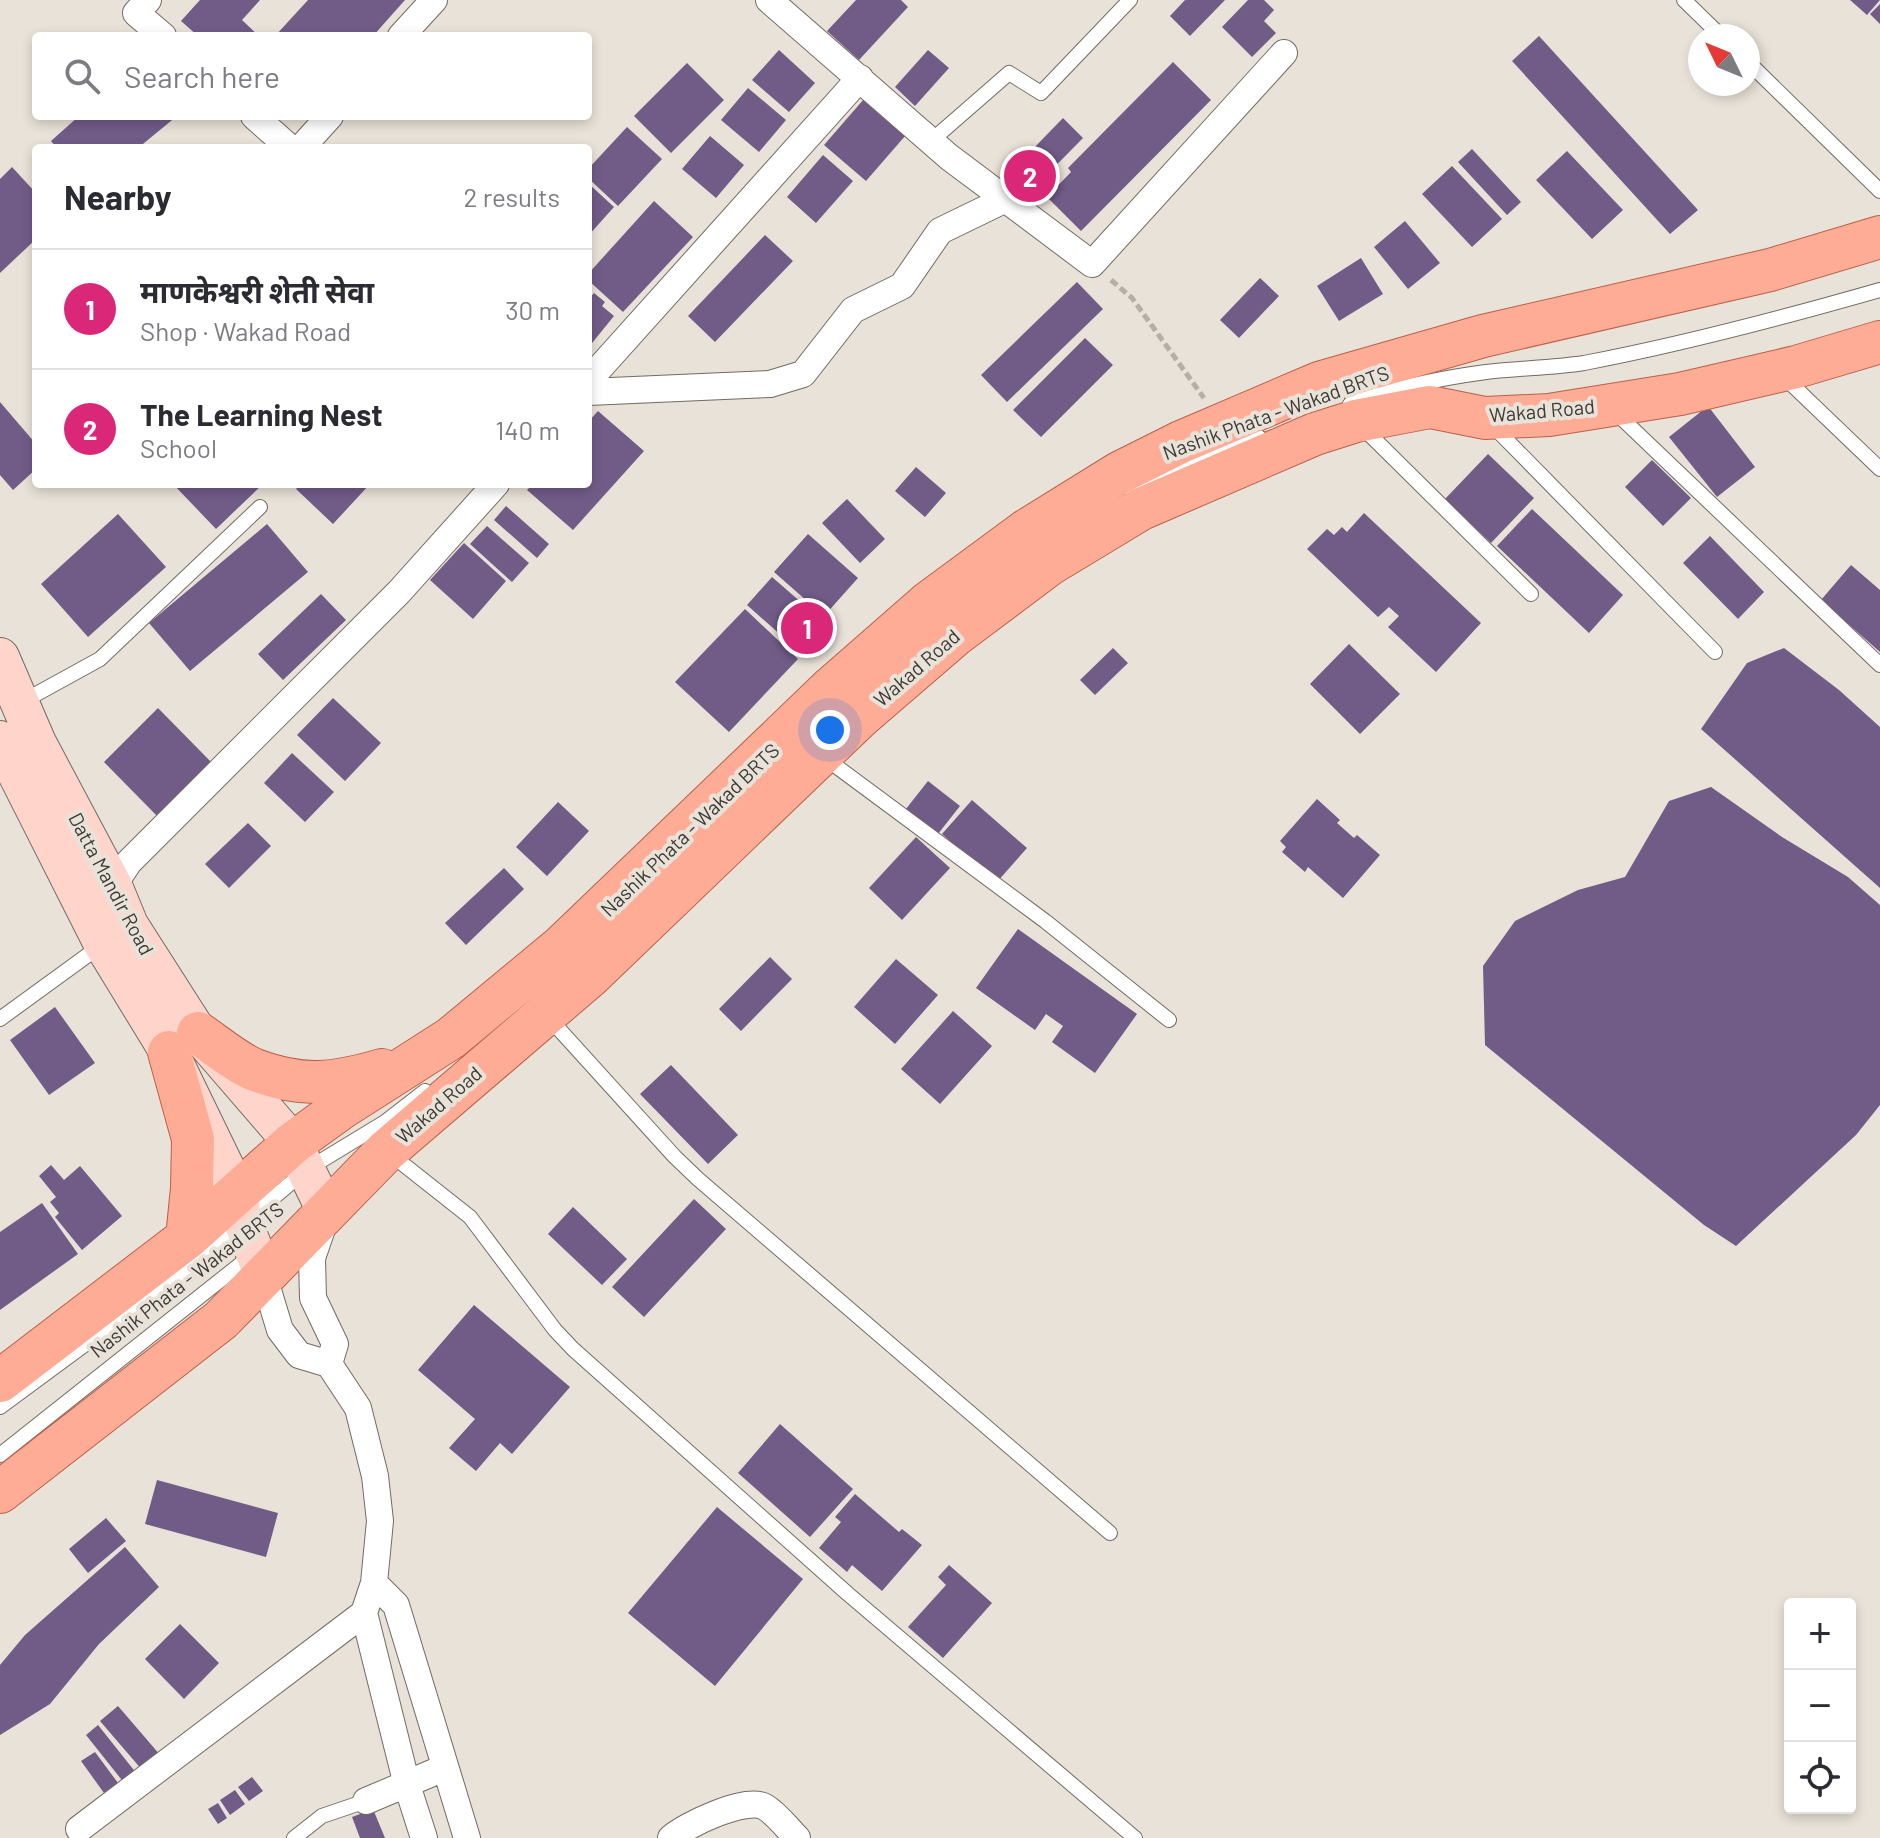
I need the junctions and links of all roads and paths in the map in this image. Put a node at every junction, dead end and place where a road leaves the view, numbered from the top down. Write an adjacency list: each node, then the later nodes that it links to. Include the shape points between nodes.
1 (148, 0): 7 (street, via 136,13)
2 (434, 0): 8 (street)
3 (1130, 0): 14 (lane, via 1041,93 1009,73)
4 (1684, 0): 6 (lane)
5 (771, 1): 11 (street)
6 (1709, 24)
7 (158, 32)
8 (405, 32)
9 (1284, 53): 20 (street)
10 (1760, 74): 17 (lane)
11 (860, 78): 14 (street); 24 (street)
12 (258, 120): 15 (street)
13 (326, 120): 16 (street)
14 (931, 141): 18 (street)
15 (286, 144)
16 (305, 144)
17 (1880, 191)
18 (1006, 199): 20 (street); 25 (street, via 940,231 902,286 853,310 803,374 770,384)
19 (1880, 237): 29 (main road, Wakad Road, via 1770,270 1442,348 1319,383)
20 (1092, 264): 29 (path, via 1132,298)
21 (1880, 290): 27 (lane, Nashik Phata - Wakad BRTS, via 1671,345 1382,392)
22 (1880, 342): 23 (main road, Wakad Road)
23 (1778, 371): 26 (main road, Wakad Road); 31 (lane)
24 (592, 377)
25 (592, 392)
26 (1608, 405): 28 (main road, Wakad Road); 39 (lane)
27 (1347, 415): 28 (main road, Wakad Road, via 1430,407); 35 (lane); 41 (main road, Wakad Road, via 1315,434 1141,509 1050,564)
28 (1485, 418): 37 (lane)
29 (1223, 423): 48 (main road, Wakad Road, via 1106,481 1027,530 928,603 832,687 562,946)
30 (1278, 430): 33 (lane, Nashik Phata - Wakad BRTS, via 1173,467)
31 (1880, 469)
32 (492, 488): 43 (street, via 399,592 129,862)
33 (1122, 499)
34 (260, 507): 40 (lane, via 100,659)
35 (1531, 594)
36 (949, 620): 41 (lane)
37 (1715, 652)
38 (0, 657): 40 (main road, Datta Mandir Road)
39 (1880, 665)
40 (20, 703): 43 (main road, Datta Mandir Road)
41 (827, 739): 45 (main road, Wakad Road, via 698,876 589,977); 47 (lane)
42 (0, 740): 44 (main road, Datta Mandir Road)
43 (113, 886): 49 (main road, Datta Mandir Road)
44 (103, 944): 46 (lane); 49 (main road, Datta Mandir Road)
45 (544, 1002): 51 (main road, Wakad Road); 60 (lane, via 698,1179)
46 (0, 1019)
47 (1169, 1020)
48 (451, 1038): 49 (main road, via 389,1068 312,1084 253,1069); 52 (main road, Wakad Road, via 343,1107)
49 (183, 1042): 52 (main road, Datta Mandir Road); 53 (main road, Datta Mandir Road); 54 (main road, via 193,1139)
50 (432, 1085): 51 (lane)
51 (376, 1143): 52 (main road, Wakad Road); 72 (lane, via 470,1217 573,1349 848,1594)
52 (316, 1185): 53 (main road, Wakad Road); 53 (main road, Wakad Road); 55 (street, via 313,1298 335,1344)
53 (253, 1237): 54 (main road, Wakad Road); 55 (street, via 280,1330 299,1355); 57 (lane, Nashik Phata - Wakad BRTS, via 205,1256); 58 (lane, Nashik Phata - Wakad BRTS); 59 (main road, Wakad Road, via 221,1320)
54 (187, 1238): 56 (main road, Wakad Road)
55 (329, 1364): 61 (street, via 358,1408 375,1476 380,1521)
56 (0, 1381)
57 (0, 1407)
58 (0, 1455)
59 (0, 1492)
60 (1110, 1533)
61 (374, 1583): 62 (street); 63 (street, via 396,1605)
62 (364, 1613): 64 (street); 66 (street)
63 (444, 1768): 64 (street); 69 (street)
64 (407, 1785): 65 (street); 68 (street)
65 (366, 1801): 67 (lane, via 322,1816)
66 (79, 1829)
67 (294, 1838)
68 (424, 1838)
69 (467, 1838)
70 (671, 1838): 71 (street, via 682,1828 751,1803 764,1806)
71 (797, 1838)
72 (1135, 1838)

